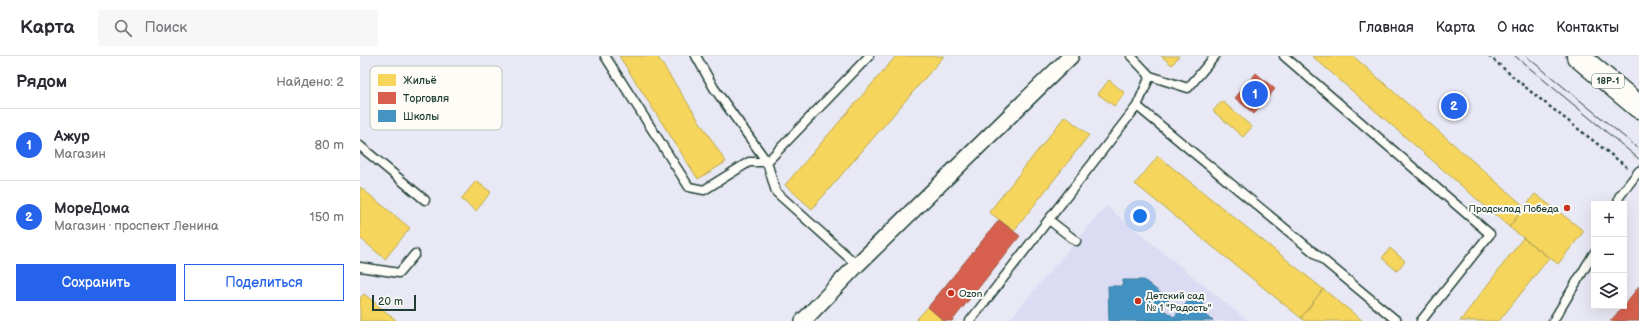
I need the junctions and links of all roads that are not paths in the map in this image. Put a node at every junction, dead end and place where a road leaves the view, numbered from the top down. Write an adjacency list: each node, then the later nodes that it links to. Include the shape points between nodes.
1 (605, 56): 13 (lane, via 689,187 704,190 749,162)
2 (696, 56): 13 (lane, via 714,88)
3 (869, 56): 13 (lane)
4 (1071, 56): 21 (street)
5 (1131, 56): 9 (lane)
6 (1215, 56): 9 (lane, via 1188,88)
7 (1284, 56): 26 (lane, via 1490,234)
8 (1578, 56): 11 (main road, 18Р-1)
9 (1150, 76): 10 (lane)
10 (1137, 106): 17 (lane); 25 (lane)
11 (1639, 106)
12 (360, 146): 15 (lane)
13 (767, 162): 21 (lane, via 776,192)
14 (1638, 173): 16 (lane, via 1618,197)
15 (425, 200)
16 (1618, 201)
17 (1048, 220): 18 (lane); 24 (lane)
18 (1076, 241)
19 (415, 254): 22 (lane, via 399,273)
20 (1591, 258): 27 (lane)
21 (857, 265): 23 (street)
22 (360, 267)
23 (803, 321)
24 (970, 321)
25 (1397, 321)
26 (1421, 321)
27 (1553, 321)

